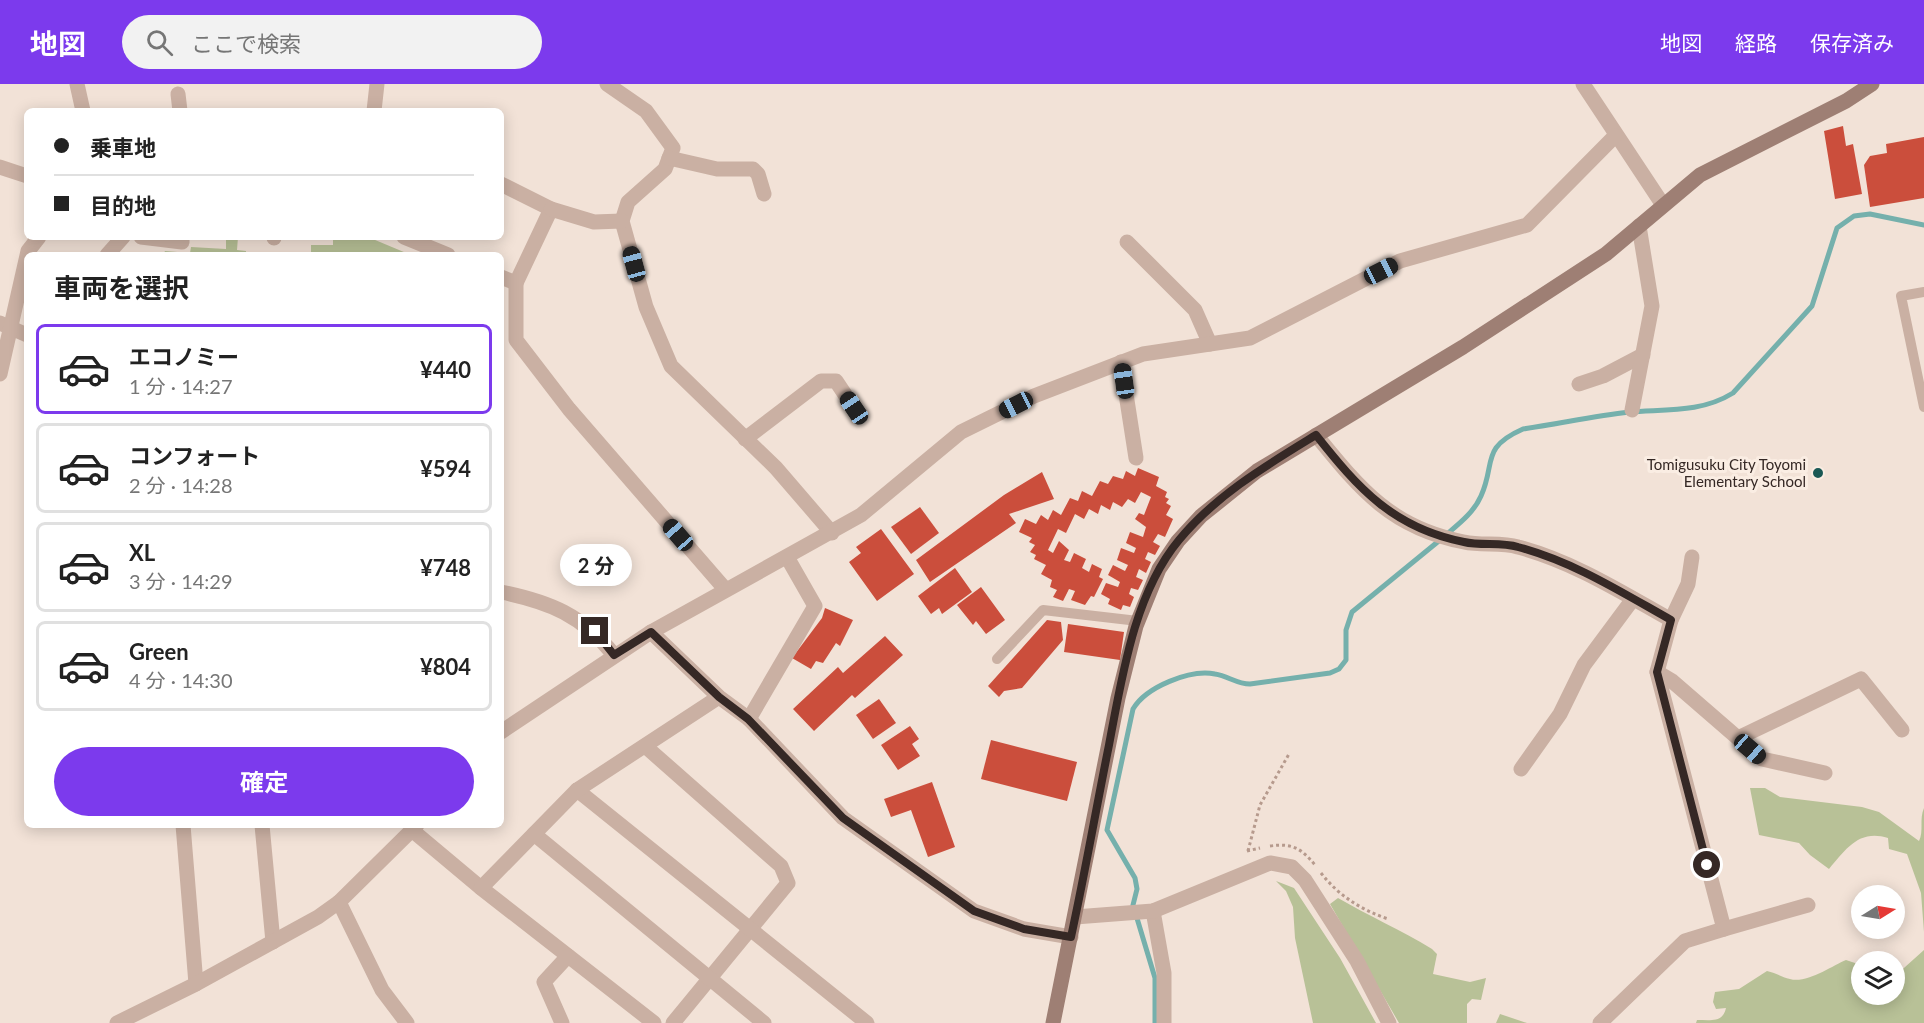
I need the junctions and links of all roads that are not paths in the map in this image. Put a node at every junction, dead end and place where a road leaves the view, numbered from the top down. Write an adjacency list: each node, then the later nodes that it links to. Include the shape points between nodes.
1 (77, 84): 7 (street)
2 (377, 84): 9 (street)
3 (607, 84): 11 (street, via 646,111 673,148)
4 (1583, 84): 10 (street)
5 (1872, 84): 16 (street, via 1700,175)
6 (178, 94): 8 (street)
7 (81, 108)
8 (180, 108)
9 (374, 108)
10 (1616, 136): 16 (street); 35 (street, via 1527,225 1400,261 1250,338)
11 (669, 158): 15 (street, via 717,169 753,169); 18 (street, via 665,169 628,202)
12 (0, 167): 13 (street)
13 (24, 175)
14 (504, 186): 17 (street)
15 (764, 194)
16 (1663, 205): 19 (street)
17 (551, 209): 18 (street, via 594,222); 31 (street)
18 (622, 221): 44 (street, via 646,308 671,366)
19 (1639, 226): 36 (street, via 1652,306); 43 (street, via 1587,266 1463,347)
20 (37, 240): 26 (street)
21 (120, 240): 27 (street)
22 (166, 240): 23 (street)
23 (182, 240)
24 (411, 240): 28 (street)
25 (1127, 242): 35 (street, via 1195,310)
26 (28, 252)
27 (109, 252)
28 (441, 252)
29 (24, 264): 33 (street)
30 (504, 278): 31 (street)
31 (516, 283): 49 (street, via 516,340 568,409)
32 (1924, 292): 40 (lane, via 1901,296)
33 (5, 325): 34 (street); 38 (street)
34 (24, 334)
35 (1209, 344): 37 (street, via 1143,354)
36 (1643, 355): 39 (street); 42 (street)
37 (1121, 362): 45 (street); 46 (street, via 1034,396 961,432 861,515)
38 (0, 374)
39 (1579, 384)
40 (1924, 407)
41 (854, 408): 44 (street, via 836,381 821,381)
42 (1632, 410)
43 (1316, 435): 51 (street, via 1358,486 1384,508 1430,534 1466,543 1516,546 1577,567); 53 (street, via 1257,471 1201,516 1159,569)
44 (745, 439): 46 (street, via 776,468)
45 (1136, 458)
46 (832, 533): 47 (street)
47 (787, 557): 49 (street); 59 (street, via 815,606)
48 (1692, 557): 52 (street, via 1688,584)
49 (725, 589): 54 (street)
50 (504, 593): 55 (street, via 535,599 567,613 595,631)
51 (1633, 599): 52 (street); 64 (street, via 1584,664 1560,714)
52 (1671, 620): 57 (street)
53 (1138, 621): 56 (lane, via 1043,610); 75 (street, via 1118,698)
54 (651, 632): 55 (street); 58 (street)
55 (614, 655): 60 (street)
56 (997, 659)
57 (1657, 672): 62 (street); 77 (street)
58 (719, 697): 59 (street); 63 (street)
59 (748, 719): 78 (street, via 843,818 974,911 1024,929)
60 (504, 730)
61 (1902, 730): 62 (street, via 1862,678)
62 (1738, 738): 65 (street, via 1762,759)
63 (645, 746): 66 (street); 76 (street, via 781,866 788,883)
64 (1521, 769)
65 (1825, 773)
66 (577, 790): 70 (street); 76 (street)
67 (183, 828): 82 (street)
68 (262, 828): 79 (street)
69 (415, 828): 71 (street); 72 (street)
70 (534, 834): 71 (street); 81 (street)
71 (481, 888): 80 (street)
72 (339, 902): 79 (street); 83 (street)
73 (1808, 905): 77 (street)
74 (1153, 911): 75 (street); 91 (street, via 1164,973); 92 (street, via 1270,863 1292,867 1305,880 1357,961)
75 (1075, 918): 78 (street)
76 (750, 929): 81 (street); 89 (street)
77 (1724, 929): 93 (street, via 1685,941)
78 (1071, 937): 90 (street)
79 (273, 942): 82 (street)
80 (568, 956): 85 (street, via 544,982); 86 (street)
81 (710, 978): 87 (street); 88 (street)
82 (196, 984): 84 (street)
83 (398, 1019)
84 (117, 1023)
85 (562, 1023)
86 (654, 1023)
87 (673, 1023)
88 (764, 1023)
89 (867, 1023)
90 (1053, 1023)
91 (1164, 1023)
92 (1389, 1023)
93 (1600, 1023)

